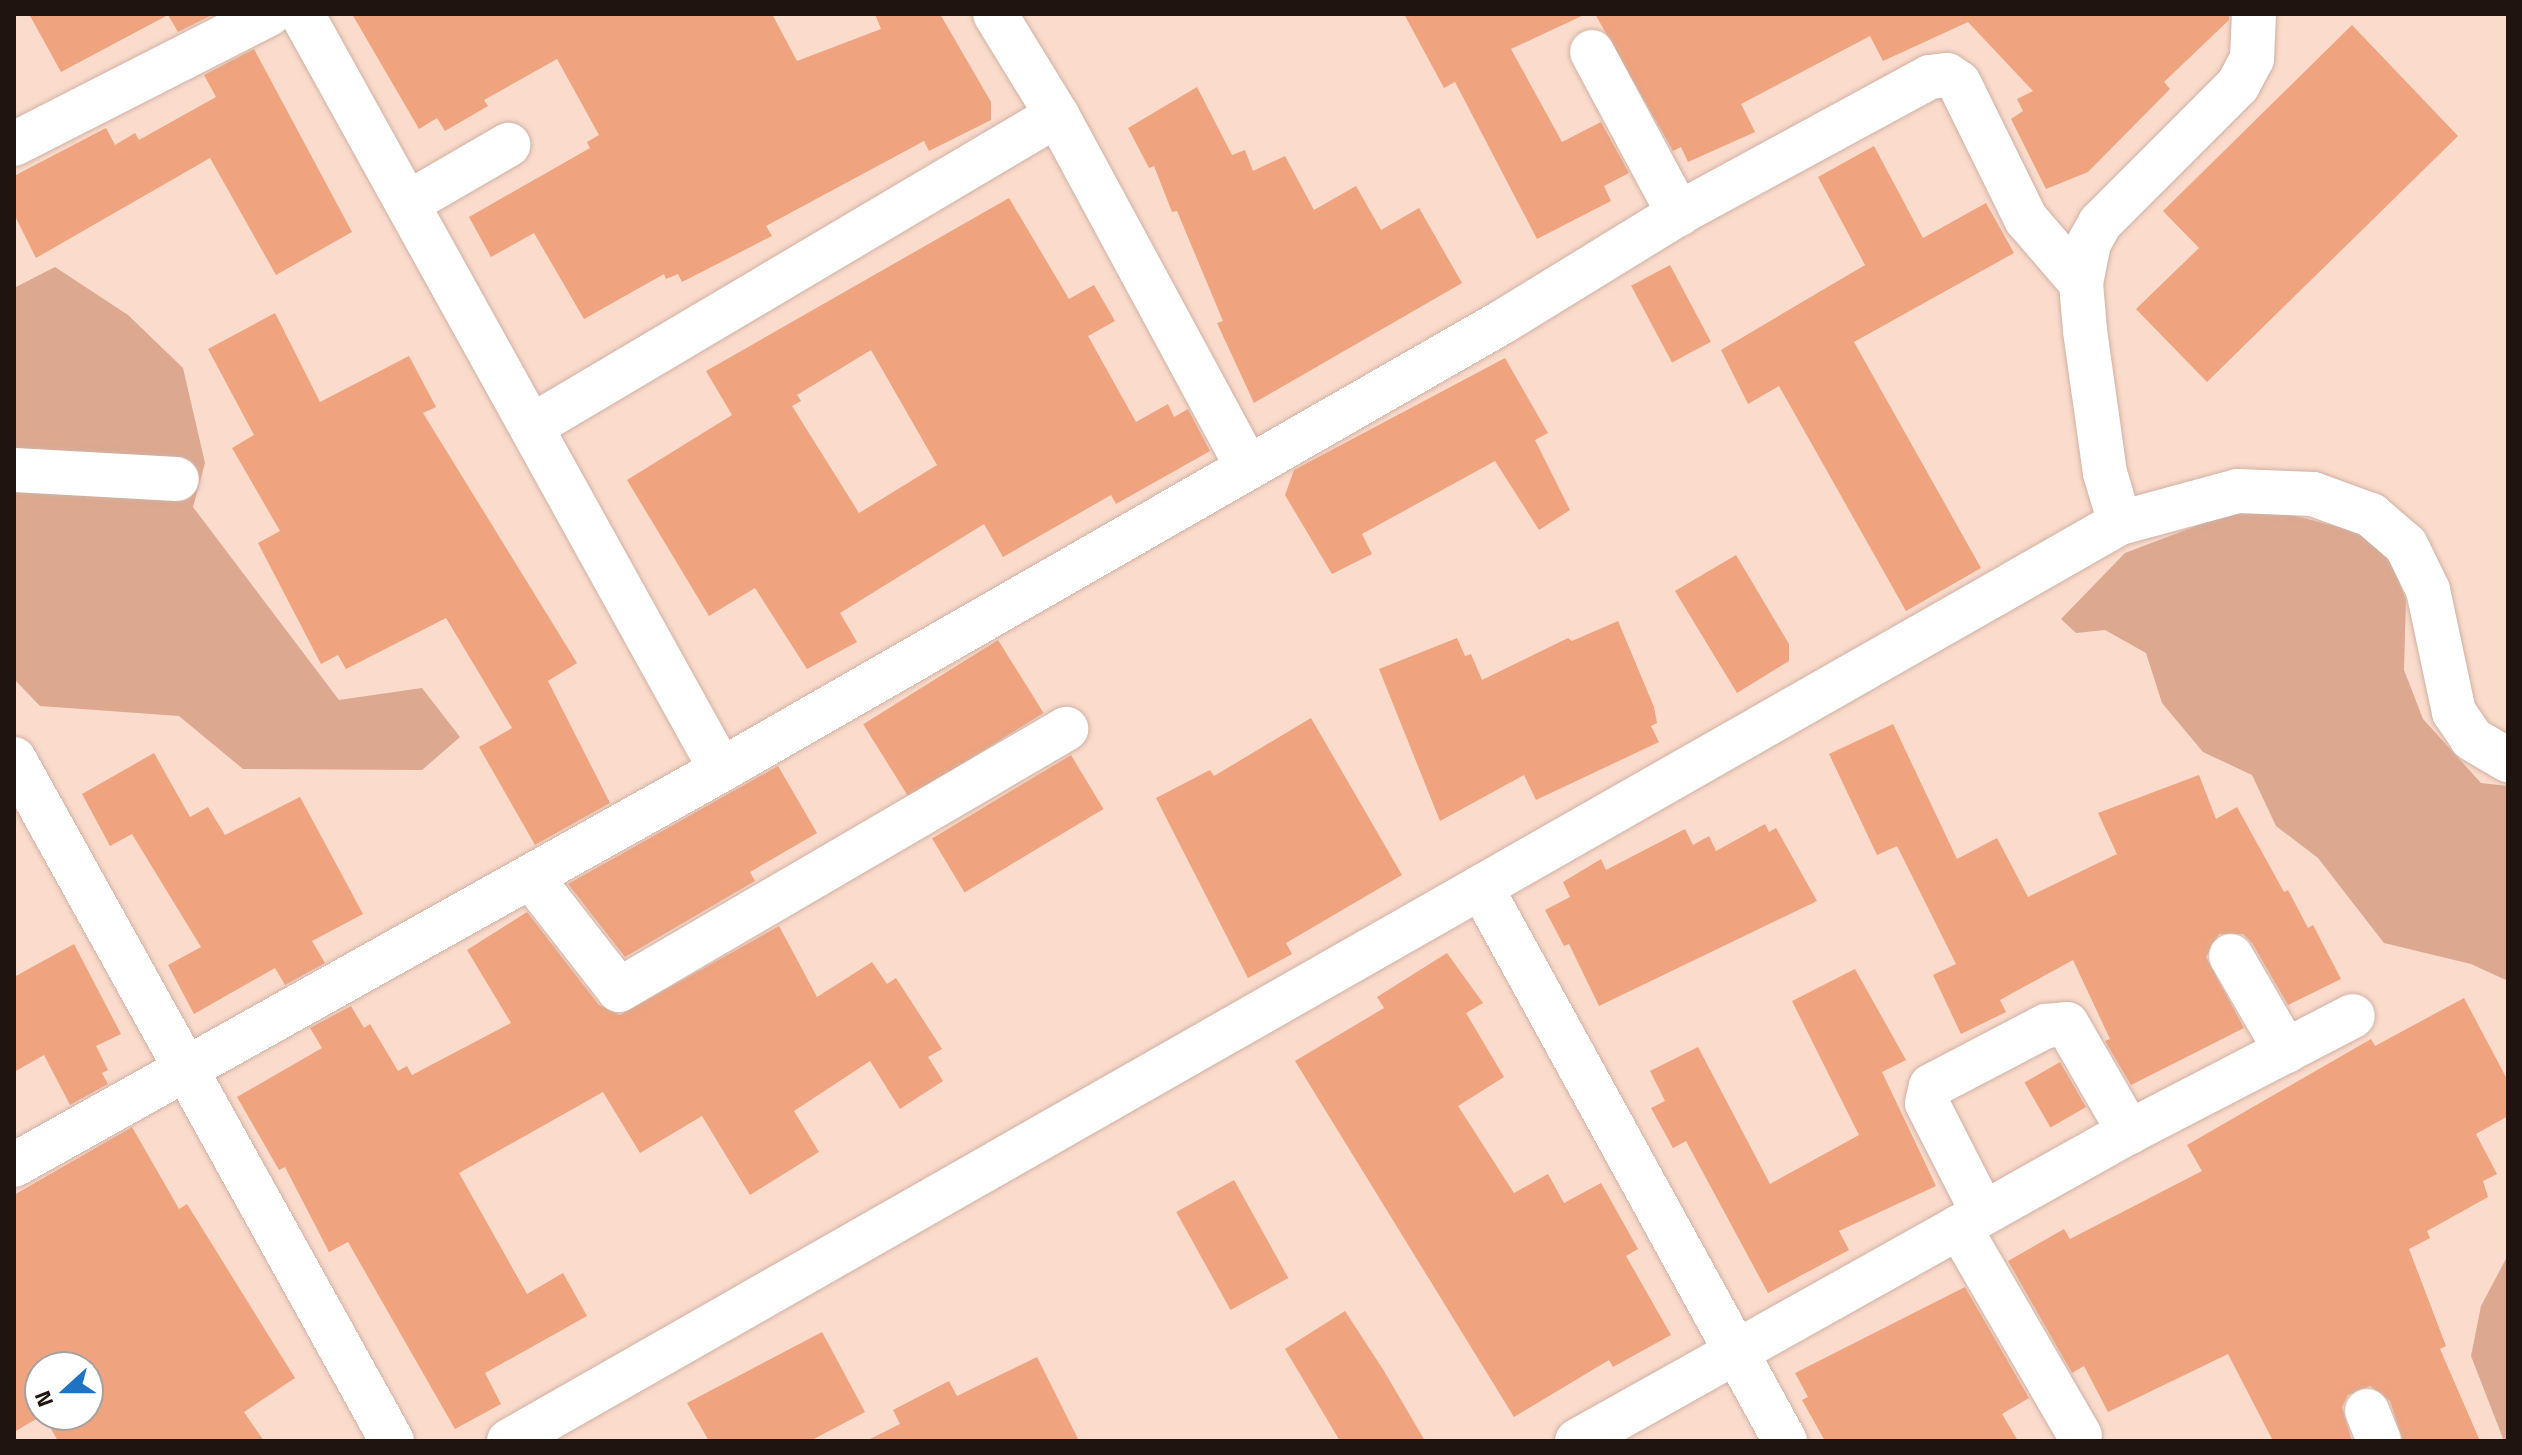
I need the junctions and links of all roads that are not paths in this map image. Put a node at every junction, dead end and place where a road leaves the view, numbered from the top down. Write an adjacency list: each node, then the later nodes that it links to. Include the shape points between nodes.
1 (269, 14): 7 (street)
2 (302, 14): 9 (street)
3 (995, 14): 6 (street)
4 (2254, 14): 11 (street, via 2252,59 2238,85 2100,223 2089,243)
5 (1592, 52): 10 (street)
6 (1057, 115): 12 (street); 13 (street)
7 (14, 144)
8 (508, 145): 9 (street)
9 (408, 203): 12 (street)
10 (1679, 214): 11 (street, via 1930,77 1947,75 1959,83 2026,219); 13 (street)
11 (2081, 283): 16 (street, via 2105,473)
12 (532, 426): 20 (street)
13 (1248, 468): 20 (street)
14 (14, 470): 15 (street)
15 (177, 479)
16 (2120, 523): 19 (street, via 2238,491 2313,494 2371,515 2406,545 2428,590 2454,712 2472,739); 22 (street)
17 (1066, 729): 21 (street, via 619,990)
18 (14, 759): 26 (street)
19 (2508, 760)
20 (721, 770): 21 (street)
21 (531, 877): 26 (street)
22 (1481, 887): 30 (street); 33 (street)
23 (2231, 956): 25 (street)
24 (2353, 1016): 25 (street)
25 (2286, 1051): 27 (street)
26 (187, 1069): 28 (street); 32 (street)
27 (2129, 1132): 29 (street); 29 (street, via 2067,1024 2046,1026 1931,1086 1927,1103)
28 (14, 1165)
29 (1971, 1220): 30 (street); 31 (street)
30 (1733, 1352): 34 (street); 35 (street)
31 (2080, 1436)
32 (392, 1441)
33 (509, 1441)
34 (1577, 1441)
35 (1785, 1441)

